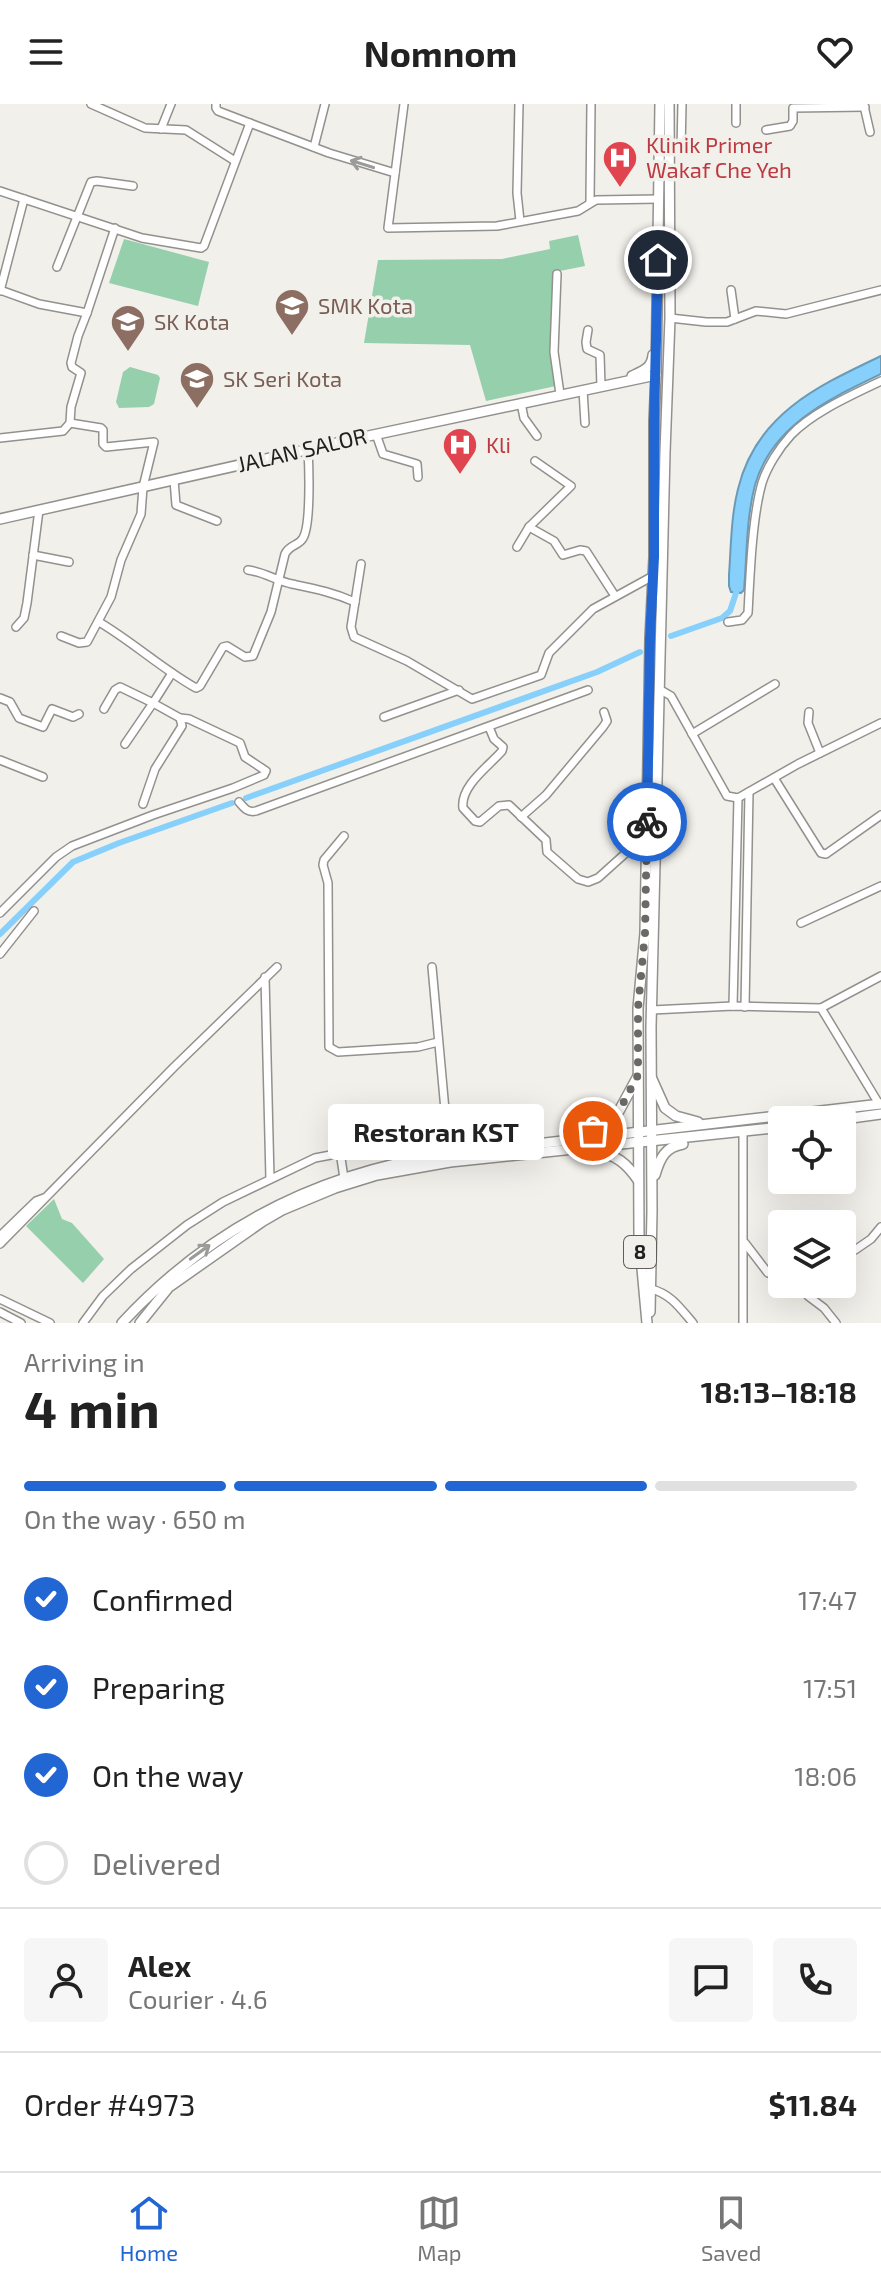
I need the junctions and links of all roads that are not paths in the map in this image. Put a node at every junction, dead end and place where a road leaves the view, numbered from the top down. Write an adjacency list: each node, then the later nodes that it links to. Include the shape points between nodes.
1 (91, 104): 12 (street)
2 (171, 104): 19 (street)
3 (216, 104): 17 (street, via 218,111)
4 (325, 104): 22 (street)
5 (404, 104): 25 (street)
6 (519, 104): 32 (street)
7 (591, 104): 30 (street)
8 (660, 104): 29 (main road, 8)
9 (669, 104): 15 (main road, 8)
10 (682, 104): 16 (street)
11 (736, 104): 18 (street)
12 (101, 106): 19 (street, via 137,125)
13 (793, 106): 14 (street); 20 (street, via 790,126)
14 (864, 106): 21 (street)
15 (669, 121): 16 (street); 23 (main road, 8)
16 (681, 122): 23 (street, via 681,150)
17 (250, 123): 22 (street); 24 (street)
18 (736, 123)
19 (161, 129): 24 (street, via 192,132)
20 (766, 130)
21 (870, 132)
22 (314, 147): 25 (street, one-way to 22)
23 (668, 150): 34 (main road, 8)
24 (235, 161): 33 (street, via 204,246 142,238)
25 (395, 173): 32 (street, via 388,228)
26 (133, 186): 31 (street, via 91,182)
27 (0, 191): 28 (street)
28 (24, 199): 31 (street); 39 (street)
29 (659, 199): 30 (street); 43 (main road, 8)
30 (590, 201): 32 (street, via 578,211)
31 (77, 216): 33 (street); 35 (street)
32 (520, 221)
33 (115, 228): 40 (street)
34 (668, 263): 41 (main road, 8); 45 (main road, via 663,362)
35 (57, 267)
36 (557, 274): 51 (street, via 554,352)
37 (731, 290): 42 (street)
38 (881, 290): 42 (street, via 795,312 756,311)
39 (0, 291): 40 (street)
40 (87, 313): 54 (street, via 71,363 81,373)
41 (670, 318): 42 (street, via 720,323); 60 (main road, 8)
42 (735, 319)
43 (657, 320): 45 (main road, 8); 46 (main road, via 651,364)
44 (588, 330): 49 (street, via 587,349 600,355)
45 (656, 375): 46 (main road, JALAN SALOR); 48 (main road, JALAN SALOR); 53 (main road, 8); 60 (main road, via 663,384)
46 (632, 376): 49 (main road, JALAN SALOR)
47 (881, 381): 79 (street, via 799,428 772,462 761,486 748,613)
48 (622, 382): 49 (main road, JALAN SALOR); 53 (main road, via 646,386)
49 (604, 386): 50 (main road, JALAN SALOR)
50 (583, 390): 51 (main road, JALAN SALOR); 55 (street)
51 (560, 394): 52 (main road, JALAN SALOR)
52 (521, 403): 56 (main road, JALAN SALOR); 57 (street)
53 (654, 421): 74 (main road, 8)
54 (70, 423): 58 (street, via 63,431); 64 (street, via 101,428 106,447 154,442)
55 (585, 423)
56 (376, 434): 59 (main road, JALAN SALOR); 62 (street, via 383,454 417,464)
57 (537, 436)
58 (0, 438)
59 (308, 449): 63 (main road, JALAN SALOR); 75 (street, via 304,537 287,549)
60 (665, 452): 84 (main road, 8)
61 (535, 461): 68 (street, via 571,486)
62 (418, 477)
63 (174, 480): 64 (main road, JALAN SALOR); 67 (street, via 176,505)
64 (143, 487): 65 (main road, JALAN SALOR); 78 (street, via 141,514)
65 (39, 510): 66 (main road, JALAN SALOR); 70 (street)
66 (0, 519)
67 (217, 521)
68 (529, 527): 69 (street); 76 (street, via 554,541 563,555 586,551)
69 (517, 547)
70 (33, 555): 71 (street); 80 (street, via 24,618)
71 (69, 562)
72 (361, 564): 77 (street)
73 (248, 570): 75 (street)
74 (653, 576): 76 (street); 109 (main road, 8)
75 (279, 578): 77 (street); 82 (street, via 253,656 223,647 199,687)
76 (615, 596): 85 (street, via 593,609 549,653 541,675 472,699)
77 (355, 602): 85 (street, via 354,637)
78 (99, 622): 81 (street, via 87,642); 82 (street)
79 (728, 622)
80 (16, 627)
81 (61, 636)
82 (172, 673): 88 (street)
83 (775, 684): 97 (street)
84 (659, 689): 97 (street, via 671,696); 123 (main road, 8)
85 (459, 690): 93 (street)
86 (588, 690): 96 (street)
87 (0, 698): 92 (street, via 10,702 19,718 43,727 52,709 73,717)
88 (153, 703): 89 (street, via 120,687); 94 (street); 98 (street)
89 (104, 709)
90 (604, 712): 108 (street, via 603,727)
91 (809, 712): 99 (street)
92 (79, 714)
93 (384, 717)
94 (180, 718): 106 (street, via 182,726 155,769); 113 (street, via 240,743 245,757 266,771 264,775 72,846)
95 (881, 723): 99 (street)
96 (489, 727): 105 (street, via 256,811); 108 (street, via 502,751 464,794 463,808 480,822 502,805)
97 (692, 734): 104 (street, via 727,796)
98 (125, 744)
99 (820, 753): 102 (street)
100 (0, 760): 101 (street)
101 (43, 777)
102 (774, 778): 103 (street); 107 (street, via 821,853)
103 (749, 792): 104 (street); 121 (street)
104 (738, 798): 120 (street)
105 (239, 802)
106 (143, 804)
107 (881, 815)
108 (521, 817): 109 (street, via 546,840 551,856 588,882)
109 (647, 834): 125 (main road, 8)
110 (344, 836): 124 (street, via 323,865 328,883 329,1047 338,1052)
111 (881, 886): 114 (street)
112 (34, 911): 115 (street)
113 (0, 913)
114 (801, 923)
115 (0, 954)
116 (277, 967): 119 (street)
117 (432, 967): 124 (street)
118 (881, 976): 122 (street)
119 (265, 977): 143 (street); 146 (street)
120 (733, 1006): 121 (street); 123 (street)
121 (745, 1007): 122 (street)
122 (821, 1008): 127 (street)
123 (652, 1010): 126 (main road, 8)
124 (438, 1042): 129 (street)
125 (638, 1075): 134 (main road, 8); 136 (main road, via 619,1111)
126 (650, 1076): 130 (main road, via 665,1108); 132 (main road, 8)
127 (880, 1107): 128 (main road); 130 (main road)
128 (856, 1114)
129 (446, 1124): 140 (street); 141 (street)
130 (706, 1124): 132 (main road)
131 (768, 1128): 133 (main road)
132 (651, 1130): 134 (main road); 137 (main road, 8)
133 (743, 1131): 135 (main road); 149 (street)
134 (638, 1132): 136 (main road); 138 (main road, 8)
135 (705, 1136): 137 (main road); 145 (main road, via 670,1147)
136 (583, 1138): 141 (main road)
137 (651, 1142): 138 (main road); 145 (main road, 8)
138 (638, 1143): 139 (main road); 144 (main road, 8)
139 (585, 1149): 144 (main road, via 617,1157); 153 (main road, via 414,1167 335,1188 263,1221)
140 (340, 1152): 142 (street); 143 (street)
141 (449, 1154): 142 (main road)
142 (344, 1178): 161 (main road, one-way to 142, via 159,1285 222,1236)
143 (270, 1179): 160 (street, via 187,1225 116,1283)
144 (638, 1180): 164 (main road, 8)
145 (651, 1181): 154 (main road, 8)
146 (44, 1198): 148 (street); 150 (street)
147 (881, 1227): 151 (street)
148 (0, 1236)
149 (744, 1241): 152 (street); 166 (street)
150 (0, 1244)
151 (856, 1249)
152 (768, 1273)
153 (169, 1287): 162 (main road); 163 (main road)
154 (651, 1289): 164 (main road, 8); 165 (street, via 671,1298)
155 (811, 1298): 167 (street)
156 (0, 1299): 159 (street)
157 (0, 1312): 158 (street)
158 (21, 1323)
159 (50, 1323)
160 (83, 1323)
161 (122, 1323)
162 (130, 1323)
163 (140, 1323)
164 (648, 1323)
165 (693, 1323)
166 (743, 1323)
167 (836, 1323)

